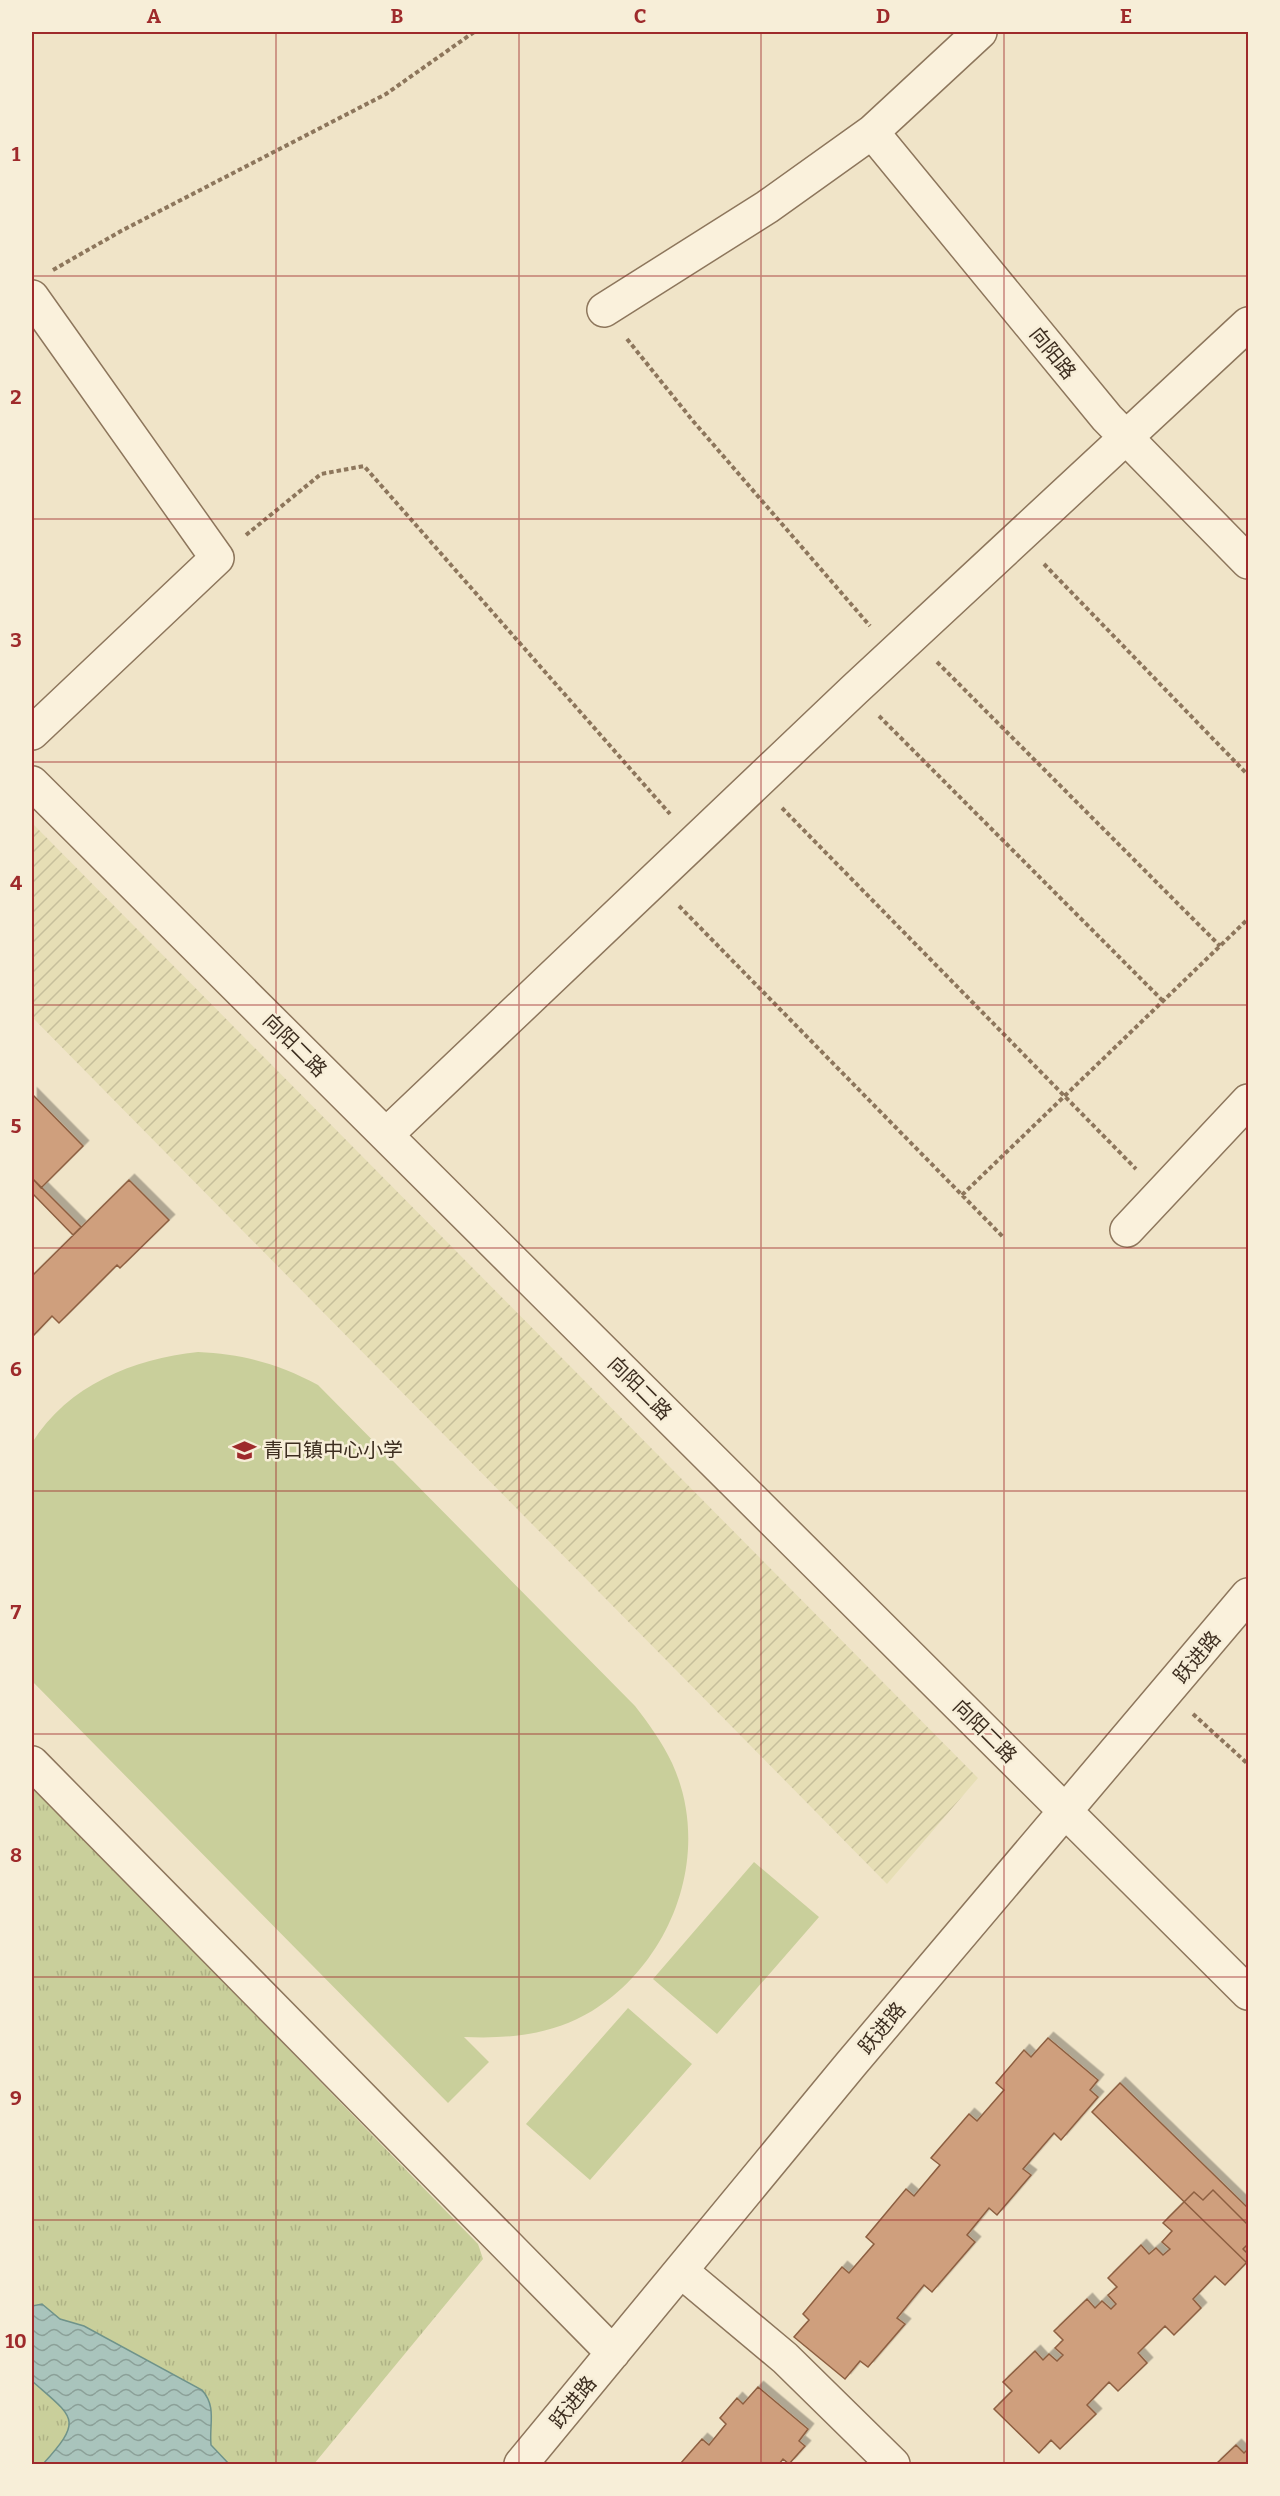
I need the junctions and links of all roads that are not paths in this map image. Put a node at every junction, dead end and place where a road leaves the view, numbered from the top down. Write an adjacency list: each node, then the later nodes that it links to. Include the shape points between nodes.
1 (980, 32): 2 (street)
2 (872, 132): 4 (street, via 767,207); 6 (street, 向阳路)
3 (38, 286): 8 (street, via 217,558)
4 (604, 310)
5 (1248, 324): 6 (street)
6 (1126, 438): 7 (street, 向阳路); 11 (street, via 902,644)
7 (1248, 562)
8 (32, 733)
9 (32, 783): 11 (street, 向阳二路)
10 (1248, 1101): 12 (street)
11 (386, 1135): 15 (street, 向阳二路)
12 (1127, 1230)
13 (1248, 1595): 15 (street, 跃进路)
14 (32, 1763): 18 (street)
15 (1065, 1811): 16 (street, 向阳二路); 17 (street, 跃进路)
16 (1248, 1993)
17 (681, 2271): 18 (street, 跃进路); 20 (street, via 785,2358)
18 (613, 2353): 19 (street, 跃进路)
19 (521, 2464)
20 (893, 2464)

